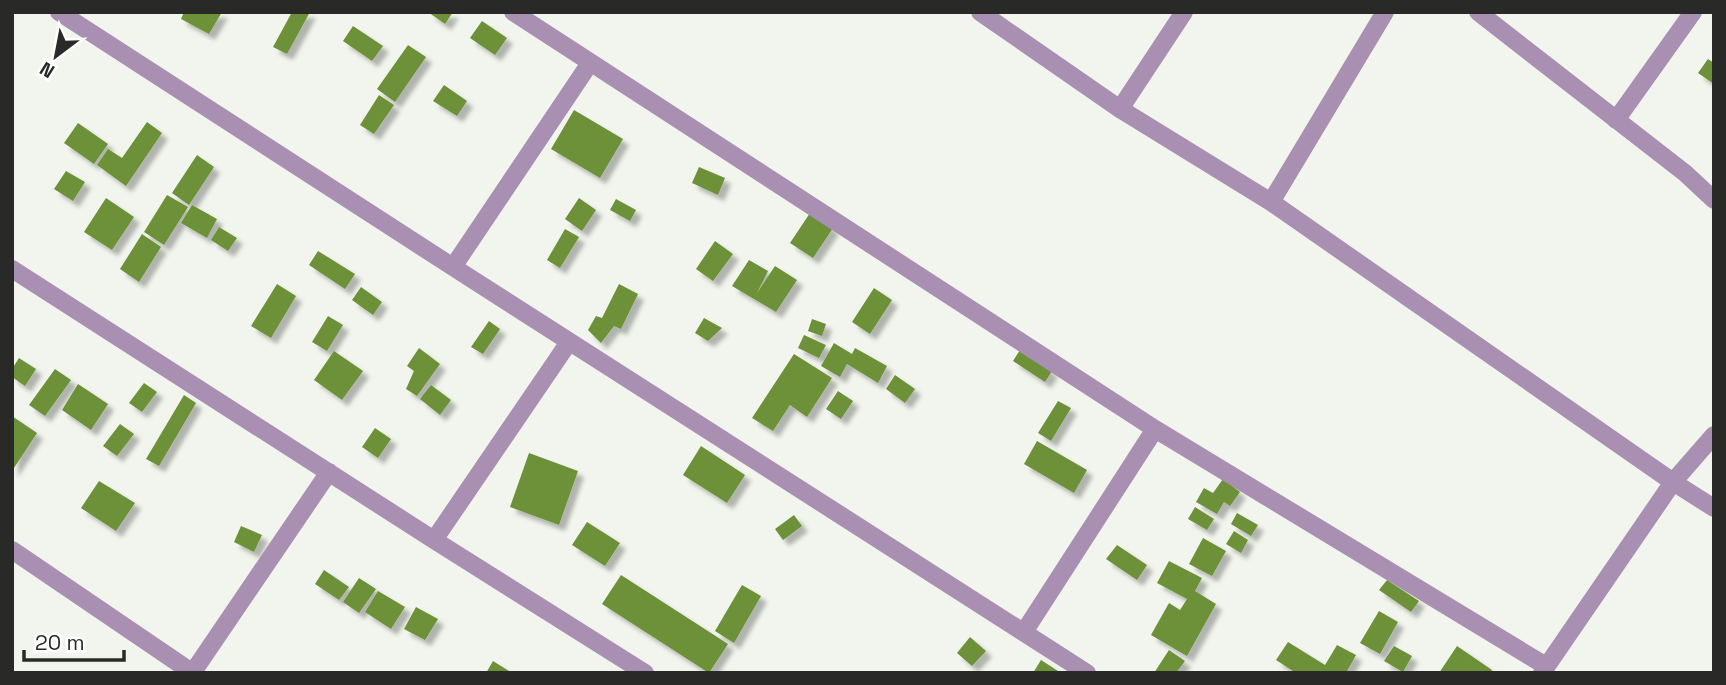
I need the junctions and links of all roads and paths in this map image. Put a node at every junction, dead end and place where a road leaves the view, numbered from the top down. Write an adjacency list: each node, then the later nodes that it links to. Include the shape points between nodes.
1 (59, 12): 13 (street)
2 (513, 12): 8 (street)
3 (980, 12): 9 (street)
4 (1184, 12): 9 (street)
5 (1385, 12): 12 (street)
6 (1478, 12): 10 (street)
7 (1693, 12): 10 (street)
8 (590, 62): 13 (street); 16 (street)
9 (1121, 109): 12 (street)
10 (1616, 120): 11 (street)
11 (1714, 200)
12 (1271, 202): 19 (street)
13 (453, 268): 15 (street)
14 (12, 269): 18 (street)
15 (569, 342): 21 (street); 23 (street)
16 (1155, 429): 23 (street); 24 (street)
17 (1714, 435): 19 (street)
18 (329, 472): 21 (street); 25 (street)
19 (1673, 481): 20 (street); 24 (street)
20 (1714, 508)
21 (434, 540): 26 (street)
22 (12, 550): 25 (street)
23 (1024, 632): 27 (street)
24 (1544, 669)
25 (193, 673)
26 (645, 673)
27 (1087, 673)

